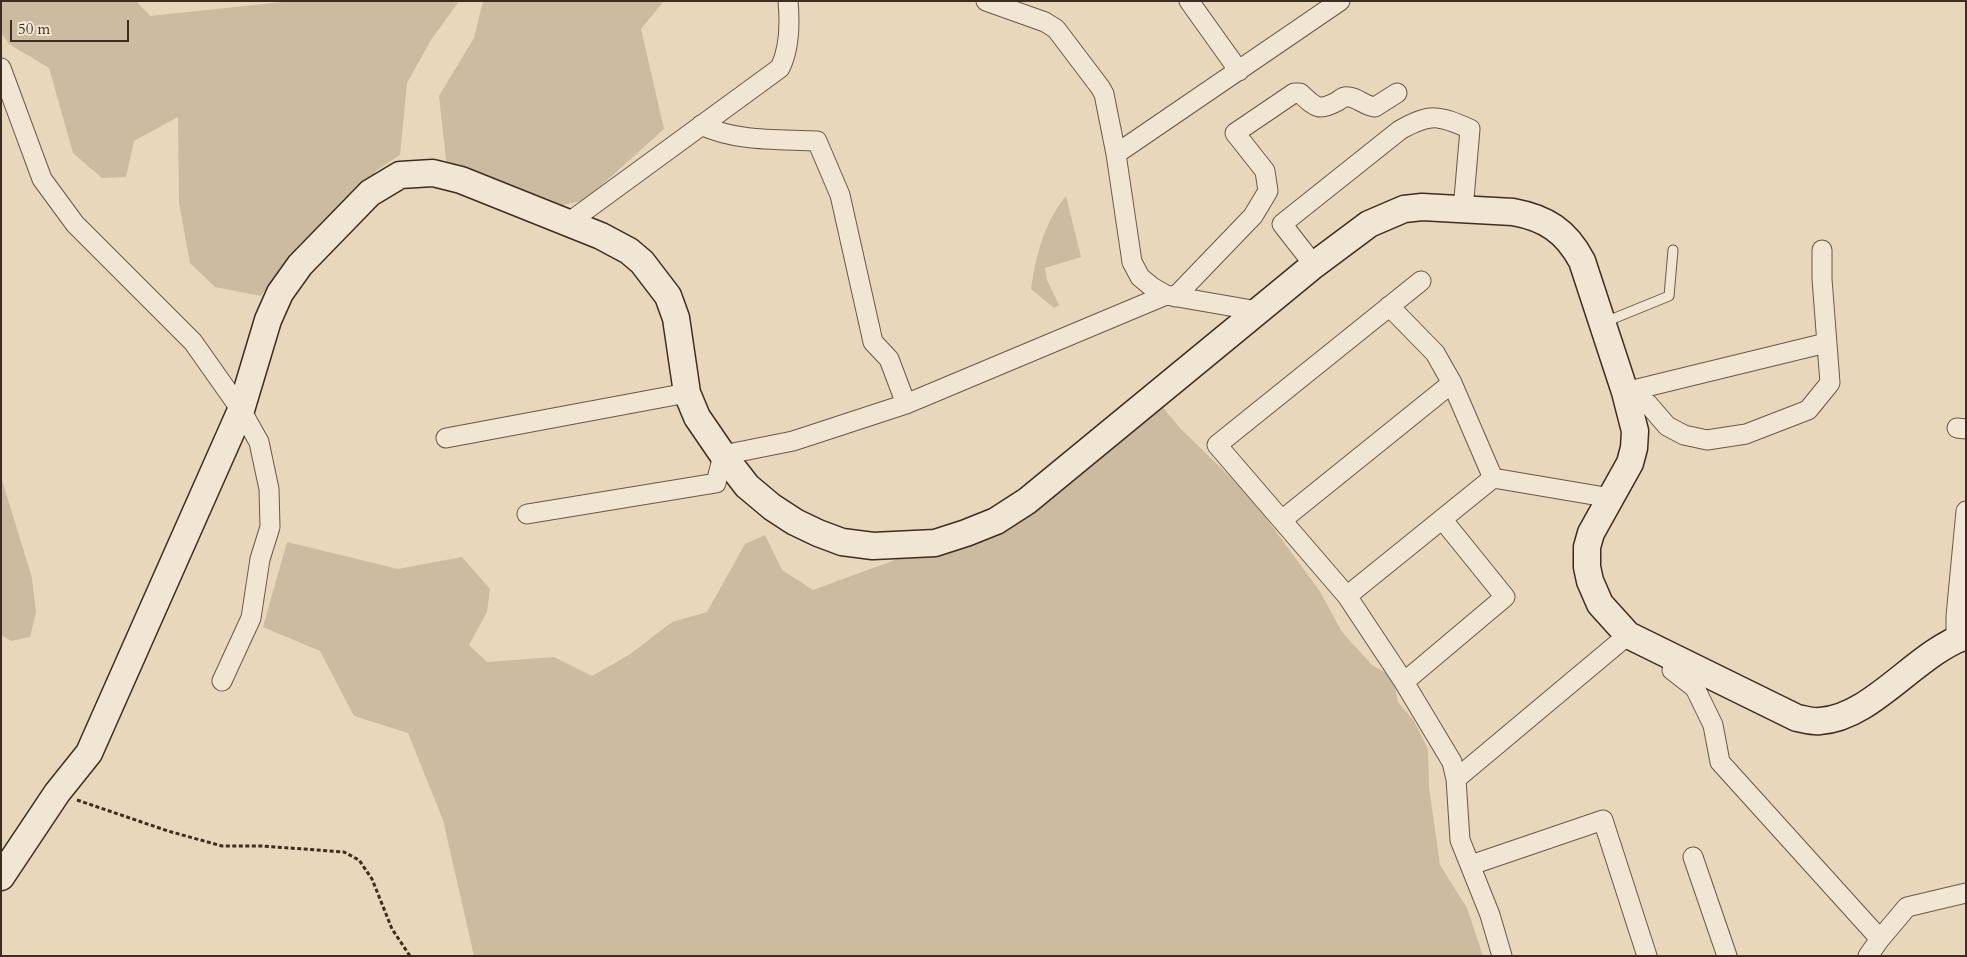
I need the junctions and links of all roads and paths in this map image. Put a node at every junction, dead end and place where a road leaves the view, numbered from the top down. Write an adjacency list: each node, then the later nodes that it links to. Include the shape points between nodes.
1 (788, 1): 9 (street, via 788,36 780,68)
2 (986, 1): 5 (street)
3 (1189, 1): 7 (street)
4 (1340, 1): 7 (street)
5 (1009, 5): 10 (street, via 1056,29 1100,87)
6 (1, 68): 26 (street, via 42,179 75,224 193,342)
7 (1239, 71): 10 (street)
8 (1397, 93): 17 (street, via 1375,107 1351,97 1319,107 1300,93 1294,93 1235,133 1265,172 1268,191 1253,216)
9 (701, 125): 12 (street); 25 (street, via 743,138 817,141 840,195 873,342 889,360)
10 (1116, 154): 17 (street, via 1135,271 1152,288)
11 (1463, 210): 15 (street, via 1422,207 1389,214 1369,224); 15 (street, via 1470,129 1443,117 1414,122 1282,224); 20 (street, via 1527,214 1564,235 1582,261)
12 (568, 223): 23 (street, via 629,251 642,262 668,296 676,318); 26 (street, via 461,180 433,173 400,175 386,182 370,193 300,264 280,293 268,320)
13 (1673, 250): 20 (lane, via 1669,296)
14 (1822, 250): 21 (street)
15 (1314, 265): 19 (street)
16 (1421, 281): 18 (street)
17 (1170, 296): 19 (street); 25 (street)
18 (1389, 306): 22 (street, via 1436,353); 33 (street, via 1217,445)
19 (1258, 311): 28 (street, via 1027,501 996,520 935,544 873,546 842,542 818,533 772,507 747,486)
20 (1602, 322): 24 (street)
21 (1826, 343): 24 (street); 24 (street, via 1830,384 1808,410 1746,434 1707,440 1684,435 1667,426 1648,404)
22 (1452, 383): 29 (street); 33 (street)
23 (687, 393): 27 (street); 28 (street, via 697,417)
24 (1625, 394): 30 (street, via 1635,431 1634,448 1630,463)
25 (906, 404): 28 (street, via 793,441)
26 (241, 410): 39 (street, via 259,442 269,489 270,527 260,559 251,618); 42 (street, via 89,752)
27 (446, 438)
28 (723, 455): 32 (street, via 716,483)
29 (1493, 478): 30 (street); 34 (street)
30 (1611, 498): 36 (street, via 1587,547 1587,567 1600,604)
31 (1966, 511): 37 (street, via 1956,616)
32 (527, 514)
33 (1282, 520): 35 (street)
34 (1442, 520): 35 (street); 40 (street, via 1505,597)
35 (1347, 596): 40 (street)
36 (1628, 635): 38 (street); 41 (street)
37 (1961, 638): 38 (street, via 1938,650 1863,705 1841,716 1819,721 1797,718)
38 (1678, 660): 47 (street, via 1672,670 1695,688 1713,725 1720,762)
39 (222, 681)
40 (1404, 682): 41 (street, via 1452,762)
41 (1456, 779): 44 (street, via 1460,840)
42 (57, 793): 45 (street); 48 (path, via 222,846 344,852 359,860 372,879 392,929)
43 (1693, 858): 51 (street)
44 (1471, 865): 49 (street); 50 (street, via 1603,820)
45 (1, 877)
46 (1966, 892): 47 (street, via 1907,907)
47 (1880, 939): 52 (street)
48 (410, 956)
49 (1502, 956)
50 (1647, 956)
51 (1727, 956)
52 (1868, 956)

